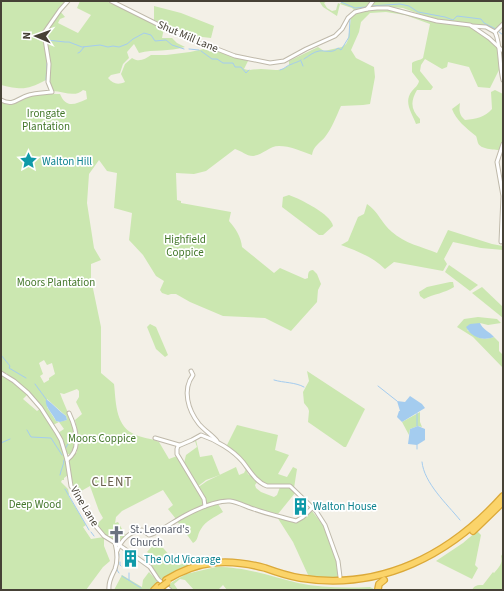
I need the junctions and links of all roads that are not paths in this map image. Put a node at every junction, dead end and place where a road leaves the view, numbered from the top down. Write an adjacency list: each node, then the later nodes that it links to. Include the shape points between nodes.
1 (68, 1): 11 (street, via 44,33 49,64 48,82 52,92 27,96 17,102)
2 (110, 1): 4 (street, Shut Mill Lane, via 200,44 235,56 270,63 284,62 328,40 339,33 351,15)
3 (373, 1): 4 (street)
4 (367, 7): 6 (street, Shut Mill Lane, via 388,8 437,21)
5 (503, 24): 7 (street)
6 (470, 26): 7 (street, via 486,26); 8 (street, Shut Mill Lane)
7 (495, 32): 8 (street)
8 (498, 47): 9 (street, Shut Mill Lane); 10 (street)
9 (503, 51)
10 (503, 80)
11 (1, 100)
12 (503, 144): 13 (street, via 497,162 502,196)
13 (501, 242)
14 (191, 371): 18 (street, via 193,374 187,392 188,403 199,424)
15 (1, 373): 20 (street, Vine Lane, via 21,386 41,408 61,440)
16 (69, 413): 20 (street, via 76,432 76,448)
17 (155, 438): 19 (street)
18 (217, 441): 19 (street, via 201,434); 24 (street, via 240,459 264,485 290,486)
19 (181, 445): 23 (street, via 177,447 177,454 204,499)
20 (67, 460): 25 (street, Vine Lane, via 74,492 94,524 104,536)
21 (503, 496): 32 (highway, via 473,527 427,559 383,577)
22 (503, 502): 29 (highway, via 476,530 445,552 412,570)
23 (205, 506): 24 (street, via 231,501 296,521); 26 (street, via 154,535 138,530 125,538)
24 (312, 508): 28 (street, via 325,524 338,561)
25 (115, 543): 26 (street, Vine Lane); 27 (street)
26 (120, 545): 27 (street); 37 (street, Vine Lane, via 150,567)
27 (117, 551): 36 (street, via 116,567 109,580)
28 (340, 577): 31 (highway); 32 (highway)
29 (384, 580): 33 (highway); 35 (highway)
30 (167, 581): 31 (highway, via 192,567 214,562 229,562 298,578); 33 (highway, via 197,568 229,565 320,585 350,586); 34 (highway, bridge)
31 (332, 582): 32 (highway)
32 (346, 582)
33 (372, 583): 35 (highway)
34 (157, 589)
35 (378, 589)
36 (109, 590)
37 (170, 590)

